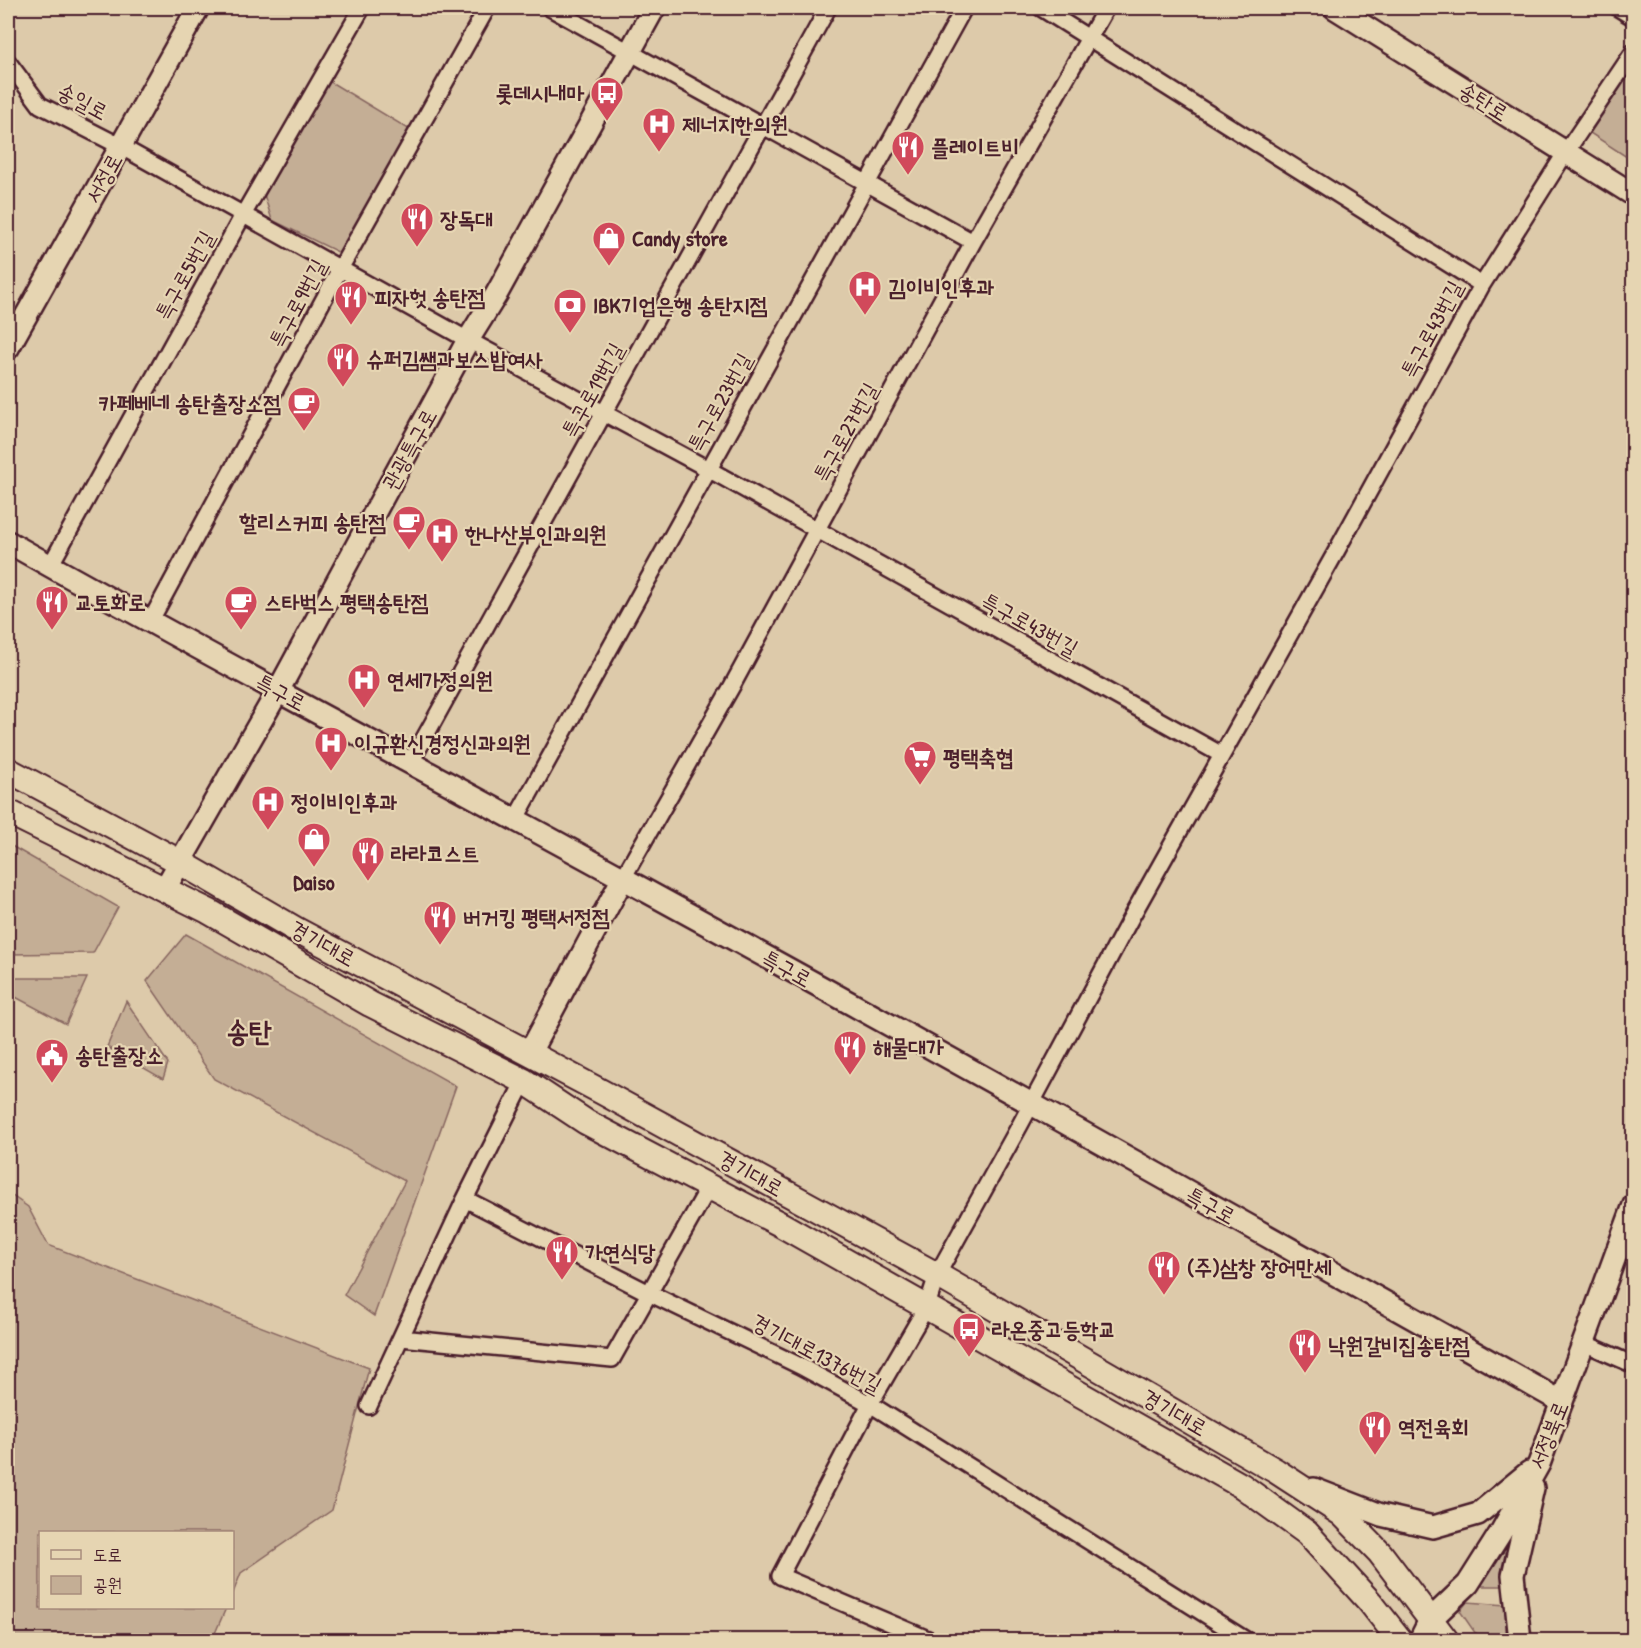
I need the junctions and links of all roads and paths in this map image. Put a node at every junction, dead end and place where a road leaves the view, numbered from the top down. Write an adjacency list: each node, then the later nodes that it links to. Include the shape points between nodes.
1 (198, 8): 18 (street, 서정로)
2 (362, 8): 22 (street, 특구로5번길)
3 (488, 8): 24 (street, 특구로9번길)
4 (550, 8): 14 (street)
5 (654, 8): 14 (street, 관광특구로)
6 (828, 8): 17 (street, 특구로19번길)
7 (964, 8): 20 (street, 특구로23번길)
8 (1041, 8): 13 (street, 특구로43번길)
9 (1106, 8): 13 (street, 특구로27번길)
10 (1335, 8): 19 (street, 송탄로)
11 (1618, 8): 12 (street)
12 (1634, 18)
13 (1088, 37): 23 (street, 특구로27번길); 25 (street, 특구로43번길)
14 (630, 51): 17 (street); 26 (street, 관광특구로)
15 (1634, 51): 19 (street)
16 (8, 62): 18 (street, 송일로, via 40,105)
17 (764, 125): 20 (street); 28 (street, 특구로19번길)
18 (120, 146): 22 (street, 송일로); 27 (street, 서정로)
19 (1566, 152): 21 (street, 송탄로); 25 (street)
20 (867, 184): 23 (street); 29 (street, 특구로23번길)
21 (1634, 195)
22 (243, 215): 24 (street, 송일로); 32 (street, 특구로5번길)
23 (974, 242): 30 (street, 특구로27번길)
24 (340, 269): 26 (street, 송일로); 33 (street, 특구로9번길)
25 (1482, 285): 35 (street, 특구로43번길)
26 (468, 340): 28 (street, 특구로43번길); 34 (street, 관광특구로)
27 (8, 348)
28 (605, 414): 29 (street, 특구로43번길); 36 (street, 특구로19번길)
29 (708, 469): 30 (street, 특구로43번길); 39 (street, 특구로23번길)
30 (817, 531): 35 (street, 특구로43번길); 41 (street, 특구로27번길)
31 (8, 542): 32 (street, 특구로)
32 (50, 566): 33 (street, 특구로)
33 (150, 622): 34 (street, 특구로)
34 (278, 691): 36 (street, 특구로); 40 (street, 관광특구로)
35 (1222, 755): 45 (street, 특구로43번길)
36 (411, 762): 39 (street, 특구로)
37 (8, 770): 40 (main road, 경기대로)
38 (8, 812): 42 (main road, 경기대로)
39 (515, 820): 41 (street, 특구로)
40 (180, 862): 42 (street, 관광특구로); 43 (main road, 경기대로, via 297,930)
41 (623, 878): 43 (street); 45 (street, 특구로)
42 (164, 890): 44 (main road, 경기대로, via 370,1004)
43 (529, 1054): 49 (main road, 경기대로)
44 (524, 1081): 46 (main road, 경기대로, via 586,1122); 47 (street)
45 (1030, 1103): 49 (street, 특구로43번길); 55 (street, 특구로)
46 (708, 1187): 50 (street); 51 (main road, 경기대로)
47 (465, 1199): 50 (street, 경기대로1376번길); 52 (street)
48 (1634, 1205): 53 (street, 서정북로)
49 (937, 1275): 51 (street, 특구로43번길); 59 (main road, 경기대로)
50 (649, 1293): 52 (street, via 612,1359); 56 (street, 경기대로1376번길)
51 (927, 1306): 56 (street, 특구로43번길); 63 (main road, 경기대로, via 1242,1486 1307,1533)
52 (401, 1338): 57 (street)
53 (1584, 1343): 54 (street); 55 (street, 서정북로)
54 (1634, 1365)
55 (1562, 1402): 58 (street, 서정북로)
56 (870, 1404): 61 (street, 특구로43번길, via 780,1576); 62 (street, 경기대로1376번길)
57 (369, 1406)
58 (1539, 1464): 59 (street, via 1478,1514 1433,1527 1381,1515 1314,1488); 60 (street, 서정북로, via 1468,1584); 65 (street, via 1513,1575)
59 (1303, 1489): 60 (main road, 경기대로, via 1342,1514 1380,1553)
60 (1425, 1630): 64 (main road, 경기대로)
61 (930, 1641)
62 (1246, 1641)
63 (1400, 1641)
64 (1446, 1641)
65 (1520, 1641)

